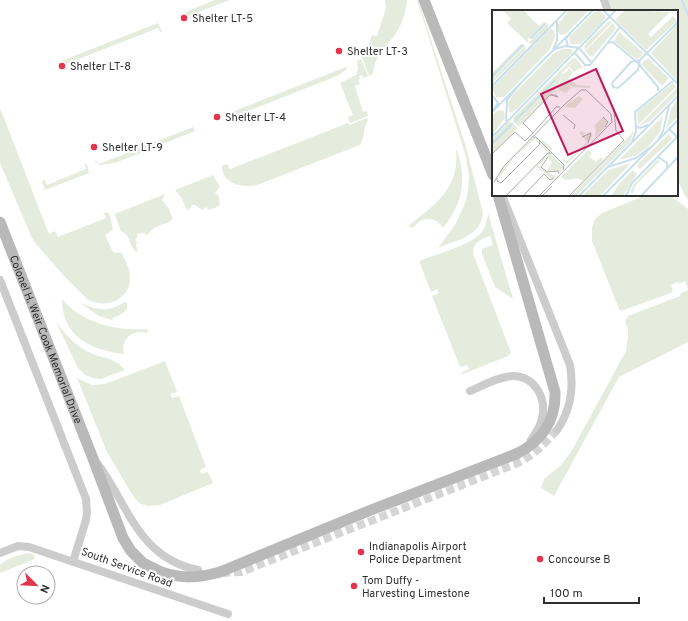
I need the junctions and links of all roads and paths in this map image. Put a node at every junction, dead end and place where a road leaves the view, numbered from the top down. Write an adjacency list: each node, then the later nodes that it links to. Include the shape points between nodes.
1 (424, 0): 4 (street)
2 (604, 0): 3 (street)
3 (608, 10)
4 (492, 170)
5 (498, 196): 11 (street, Colonel H. Weir Cook Memorial Drive, via 555,392 548,425 533,444)
6 (502, 196): 10 (street, via 570,365 571,398 564,419)
7 (0, 222): 12 (street, Colonel H. Weir Cook Memorial Drive)
8 (0, 280): 14 (street, South Service Road, via 86,499 86,520)
9 (470, 391): 11 (street, via 511,376 525,378 535,386 543,402 542,422 530,441)
10 (557, 430)
11 (516, 454): 12 (street, Colonel H. Weir Cook Memorial Drive, bridge, via 220,572 188,578 161,572 143,563 126,544)
12 (92, 456): 15 (street, via 150,545 168,560)
13 (0, 553): 14 (street, via 24,546)
14 (73, 562): 16 (street, South Service Road)
15 (198, 570)
16 (228, 614)

